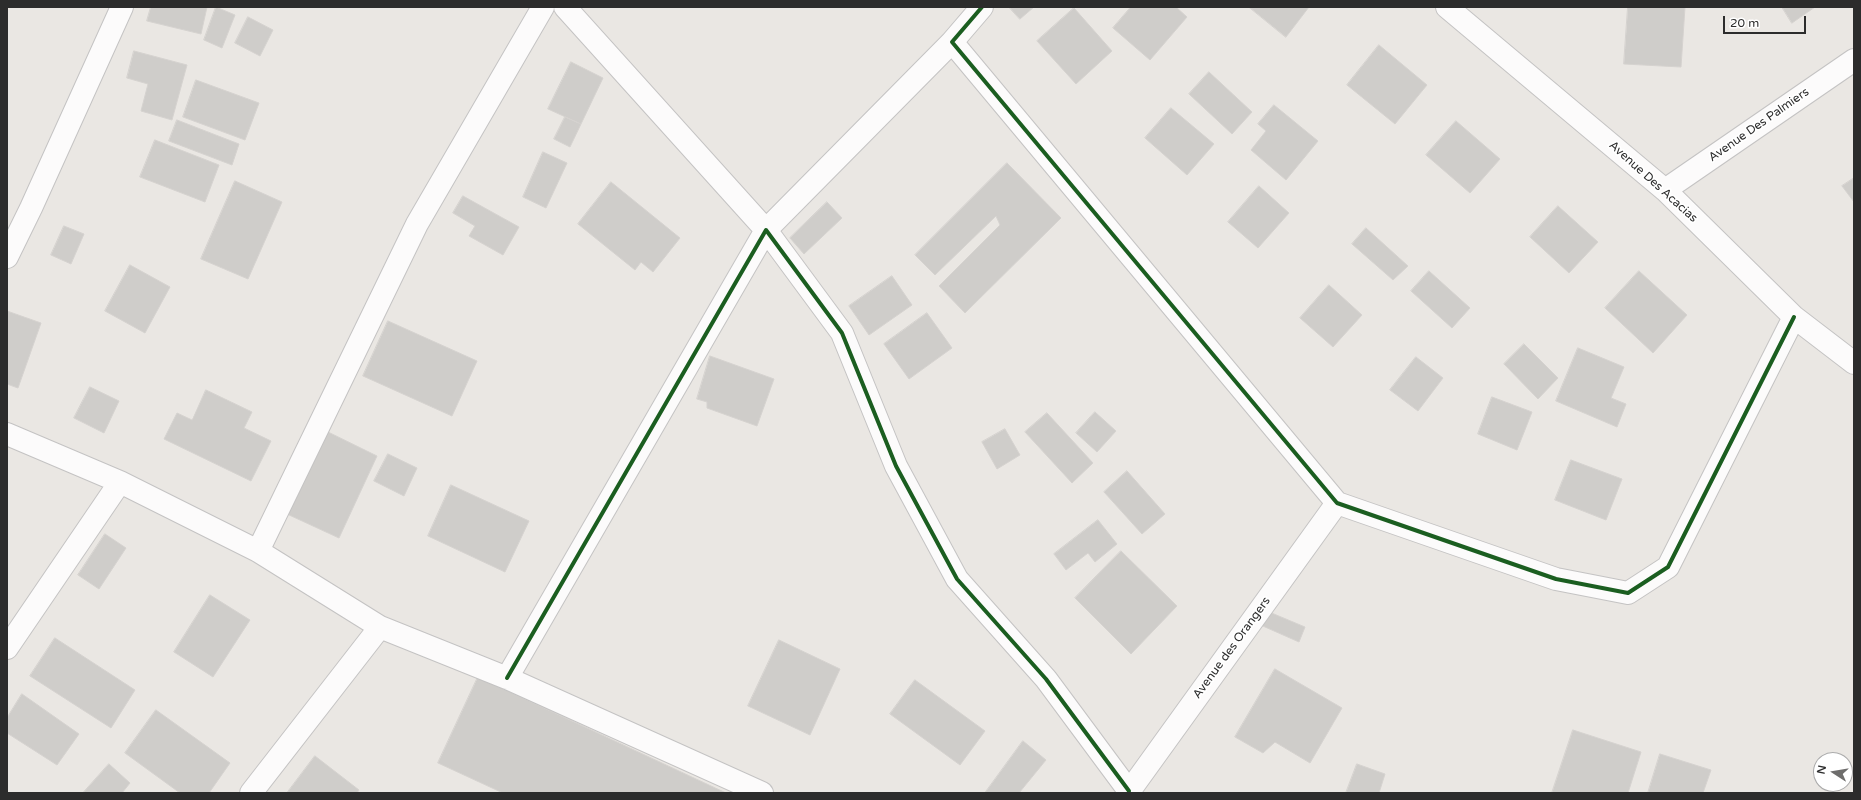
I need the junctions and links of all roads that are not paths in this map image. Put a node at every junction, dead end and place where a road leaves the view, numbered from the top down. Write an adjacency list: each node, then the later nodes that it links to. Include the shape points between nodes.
1 (122, 7): 10 (street)
2 (543, 7): 16 (street, via 417,224)
3 (564, 7): 9 (street)
4 (982, 7): 6 (street)
5 (1450, 8): 8 (street, Avenue Des Acacias)
6 (952, 42): 9 (street); 15 (street)
7 (1854, 60): 8 (street, Avenue Des Palmiers)
8 (1665, 190): 11 (street, Avenue Des Acacias)
9 (766, 230): 19 (street); 20 (street, via 842,333 896,466 957,579 1046,679)
10 (7, 256)
11 (1794, 317): 12 (street, Avenue Des Acacias); 15 (street, via 1668,567 1628,593 1556,580)
12 (1854, 363)
13 (7, 434): 14 (street)
14 (120, 482): 16 (street); 18 (street)
15 (1337, 503): 20 (street, Avenue des Orangers)
16 (258, 551): 17 (street)
17 (380, 627): 19 (street); 21 (street)
18 (7, 648)
19 (507, 678): 22 (street)
20 (1129, 792)
21 (251, 793)
22 (762, 793)

